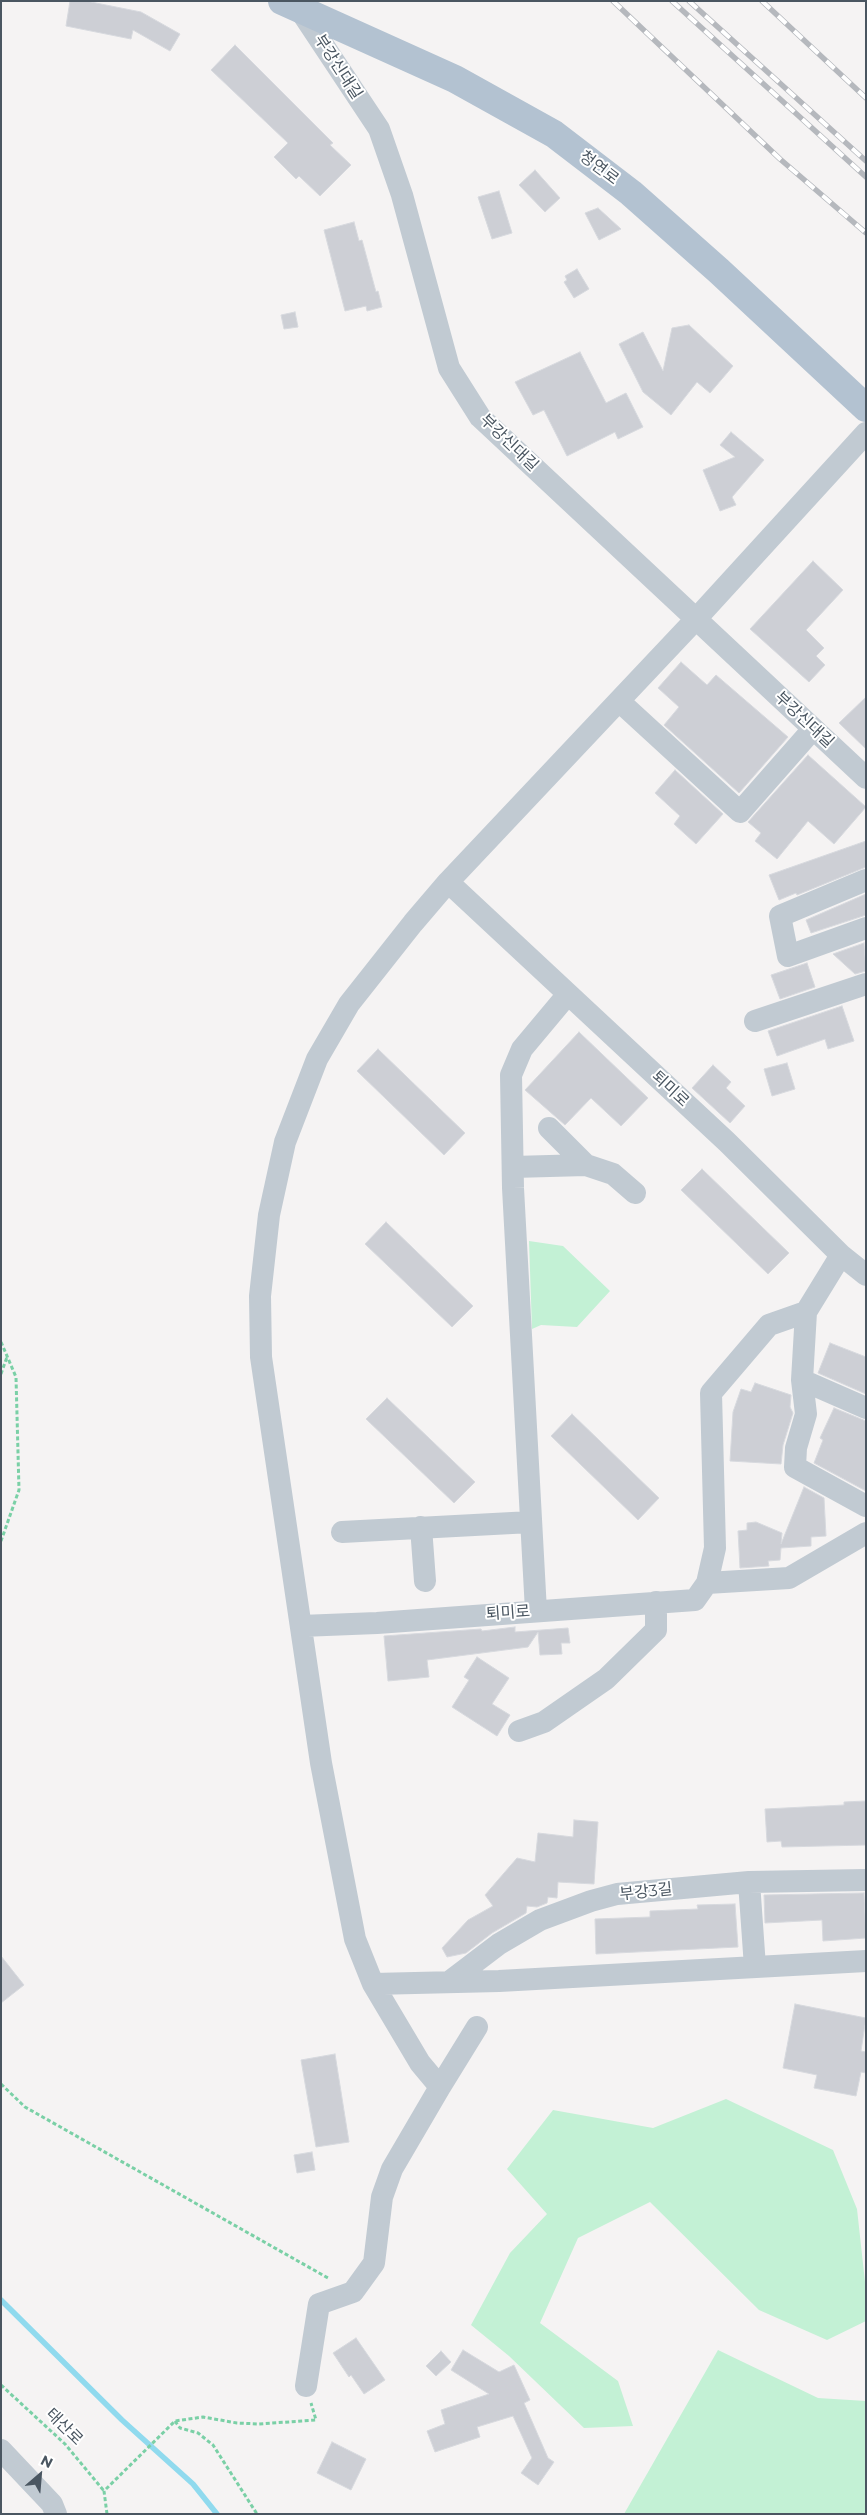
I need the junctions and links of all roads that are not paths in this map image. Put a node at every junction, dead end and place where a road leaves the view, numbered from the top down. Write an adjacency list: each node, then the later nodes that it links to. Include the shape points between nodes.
1 (291, 6): 2 (main road, 청연로, via 455,80 554,134 639,199); 4 (street, 부강신대길, via 379,129 402,195 449,368 480,417)
2 (866, 408)
3 (866, 433): 4 (street)
4 (696, 619): 5 (street); 6 (street, 부강신대길)
5 (619, 701): 6 (street, via 740,812); 9 (street)
6 (813, 729): 7 (street, 부강신대길)
7 (863, 769)
8 (866, 880): 10 (street, via 780,916 788,956)
9 (448, 882): 12 (street, 퇴미로); 32 (street, via 349,1004 317,1059 285,1142 269,1215 260,1296 261,1357)
10 (866, 928)
11 (866, 984): 13 (street)
12 (568, 994): 16 (street, via 522,1048 511,1074); 18 (street, 퇴미로, via 727,1142)
13 (755, 1020)
14 (549, 1128): 15 (street)
15 (586, 1165): 16 (street); 17 (street, via 613,1174)
16 (513, 1167): 24 (street)
17 (635, 1193)
18 (841, 1255): 19 (street); 20 (street)
19 (866, 1276)
20 (806, 1312): 21 (street); 29 (street, via 770,1325 711,1393 715,1548)
21 (802, 1380): 22 (street); 23 (street, via 806,1414 796,1448 795,1467)
22 (866, 1408)
23 (866, 1506)
24 (531, 1522): 25 (street); 31 (street)
25 (421, 1527): 26 (street); 28 (street)
26 (342, 1532)
27 (866, 1533): 29 (street, via 789,1578)
28 (425, 1580)
29 (707, 1583): 30 (street, 퇴미로, via 695,1600)
30 (656, 1602): 31 (street, 퇴미로); 33 (street, via 656,1630 606,1679 544,1722)
31 (536, 1611): 32 (street, 퇴미로)
32 (301, 1626): 39 (street, via 321,1763 355,1939)
33 (519, 1732)
34 (866, 1880): 35 (street, 부강3길)
35 (749, 1882): 37 (street); 38 (street, 부강3길, via 617,1894 591,1901 540,1920 499,1944)
36 (866, 1960): 37 (street)
37 (755, 1967): 38 (street)
38 (449, 1982): 39 (street)
39 (373, 1984): 41 (street, via 420,2063)
40 (477, 2026): 41 (street)
41 (440, 2087): 42 (street, via 392,2170 382,2198 374,2263 353,2292 320,2304)
42 (306, 2386)
43 (1, 2450): 44 (street, via 52,2504)
44 (56, 2514)

